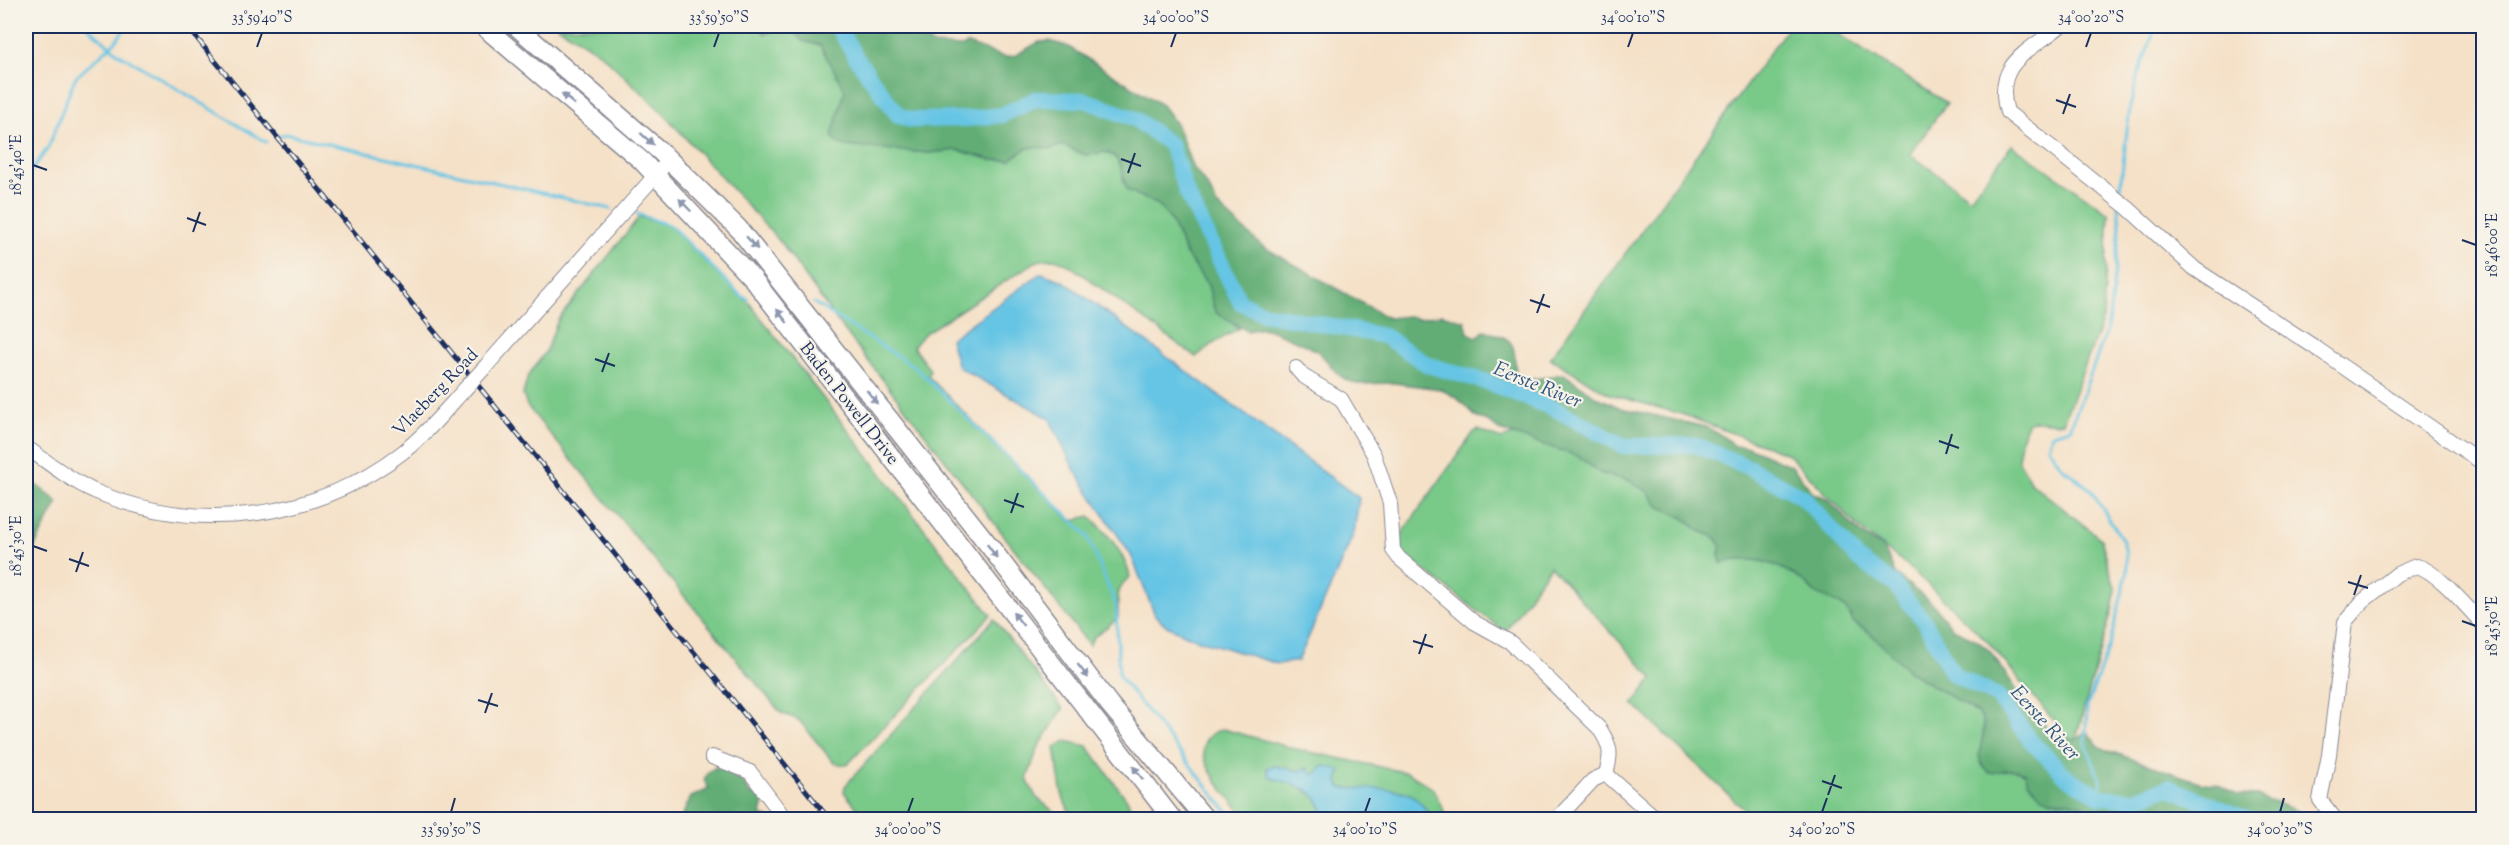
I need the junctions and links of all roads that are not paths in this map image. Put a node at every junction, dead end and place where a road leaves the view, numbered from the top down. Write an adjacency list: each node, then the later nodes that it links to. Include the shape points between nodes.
1 (483, 26): 5 (main road, Baden Powell Drive, one-way to 1)
2 (516, 26): 4 (main road, Baden Powell Drive, one-way to 4)
3 (2060, 26): 8 (street, via 2008,69 2003,98 2007,112 2128,208 2195,269)
4 (669, 160): 5 (street, Vlaeberg Road); 14 (main road, Baden Powell Drive, one-way to 14, via 768,262 1110,705)
5 (656, 175): 7 (street, Vlaeberg Road, bridge, via 425,433 377,470 322,498 262,514 206,516 153,510 92,490); 13 (main road, Baden Powell Drive, one-way to 5, via 753,279)
6 (1296, 368): 11 (street, via 1341,399 1374,455 1390,503 1393,550 1474,622 1510,642 1599,728 1610,744)
7 (26, 447)
8 (2484, 464)
9 (2484, 625): 17 (street, via 2436,577 2416,566 2397,574 2362,602 2345,622 2320,800)
10 (712, 757): 12 (street, via 750,772)
11 (1606, 774): 15 (street, via 1593,780); 16 (street)
12 (786, 819)
13 (1173, 819)
14 (1206, 819)
15 (1556, 819)
16 (1658, 819)
17 (2336, 819)

